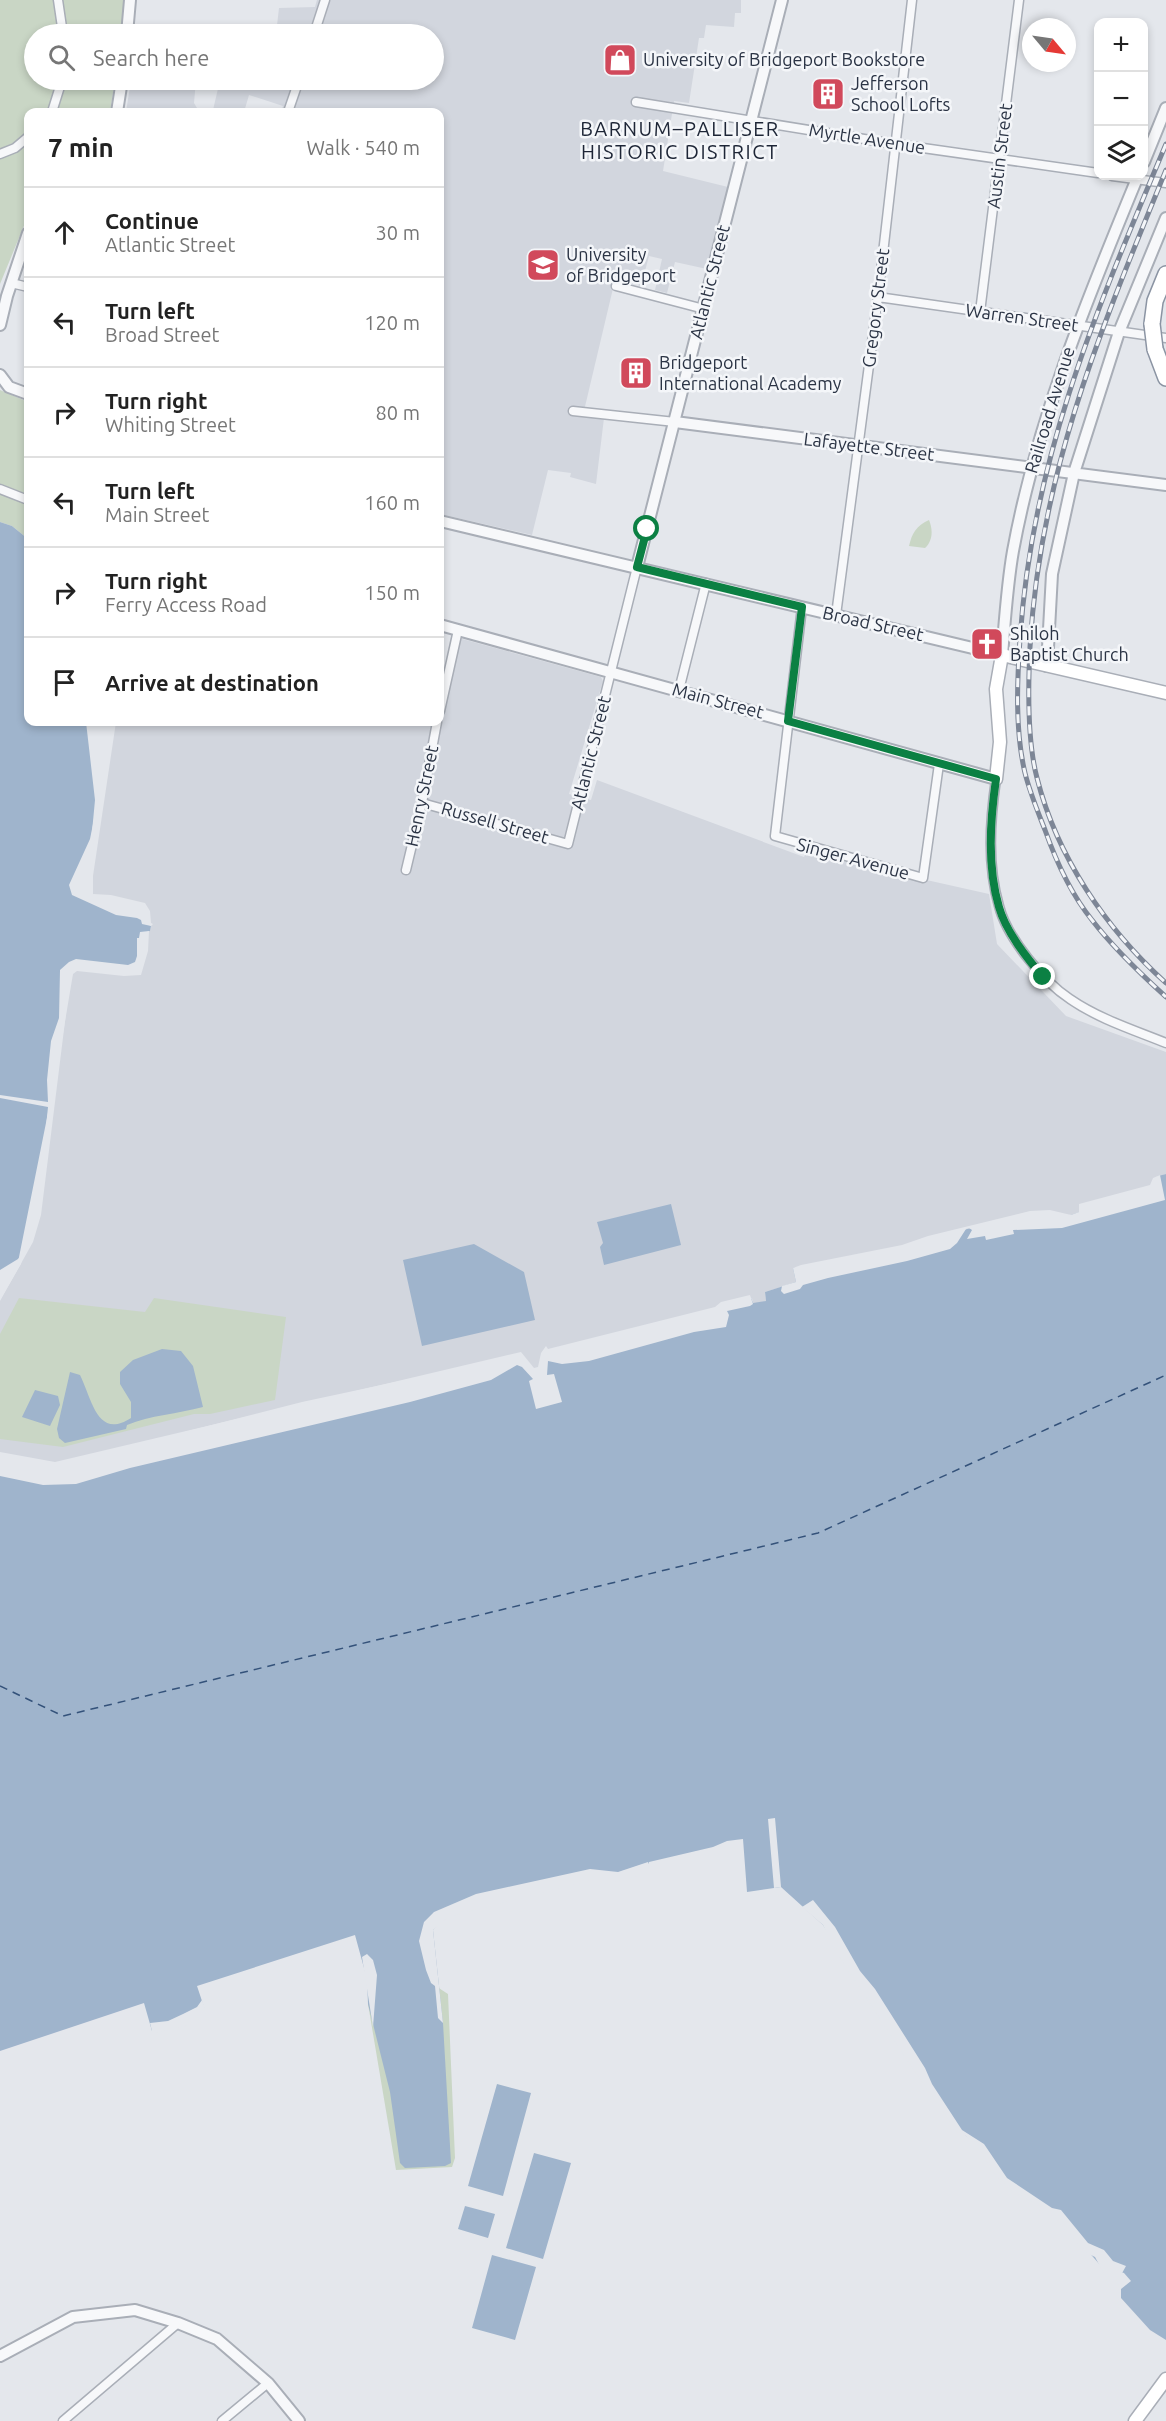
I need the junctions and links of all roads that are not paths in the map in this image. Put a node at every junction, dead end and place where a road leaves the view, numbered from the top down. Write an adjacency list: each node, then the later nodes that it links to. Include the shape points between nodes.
1 (58, 0): 7 (street)
2 (130, 0): 8 (street)
3 (325, 0): 9 (street)
4 (782, 0): 18 (street, Atlantic Street)
5 (912, 0): 20 (street, Gregory Street)
6 (1019, 0): 23 (street, Austin Street)
7 (62, 24)
8 (128, 24)
9 (317, 24)
10 (59, 90): 14 (street)
11 (120, 90): 15 (street)
12 (296, 90): 16 (street)
13 (636, 102): 18 (street, Myrtle Avenue)
14 (53, 108)
15 (118, 108)
16 (289, 108)
17 (1166, 108): 21 (street)
18 (751, 121): 20 (street, Myrtle Avenue); 35 (street, Atlantic Street)
19 (24, 140): 22 (street)
20 (895, 144): 23 (street, Myrtle Avenue); 34 (street, Gregory Street)
21 (1148, 150)
22 (0, 154)
23 (1000, 158): 24 (street, Myrtle Avenue); 36 (street, Austin Street)
24 (1094, 172)
25 (1148, 179): 27 (street)
26 (1136, 180): 38 (street, Railroad Avenue)
27 (1166, 183)
28 (1166, 218): 39 (street)
29 (24, 245): 31 (street)
30 (1166, 274): 40 (highway, bridge, via 1155,301 1152,324)
31 (11, 283): 32 (street); 37 (street)
32 (24, 286)
33 (616, 286): 35 (street)
34 (878, 297): 36 (street, Warren Street); 46 (street, Gregory Street)
35 (704, 309): 45 (street, Atlantic Street)
36 (980, 312): 38 (street, Warren Street)
37 (0, 325)
38 (1077, 325): 39 (street, Warren Street); 47 (street, Railroad Avenue)
39 (1119, 332): 40 (street, Warren Street); 48 (street)
40 (1160, 344): 42 (highway)
41 (0, 375): 43 (street, via 9,387)
42 (1166, 378)
43 (24, 393)
44 (573, 411): 45 (street, Lafayette Street)
45 (675, 422): 46 (street, Lafayette Street); 53 (street, Atlantic Street)
46 (859, 446): 47 (street, Lafayette Street); 56 (street, Gregory Street)
47 (1031, 467): 48 (street, Lafayette Street); 59 (street, Railroad Avenue, via 1012,552)
48 (1074, 473): 49 (street, Lafayette Street); 60 (street, via 1052,574)
49 (1166, 485)
50 (0, 489): 51 (street)
51 (24, 498)
52 (444, 522): 53 (street, Broad Street)
53 (637, 567): 54 (street, Broad Street); 61 (street, Atlantic Street)
54 (706, 583): 55 (street, Broad Street); 62 (street)
55 (802, 607): 56 (street, Broad Street); 65 (street)
56 (836, 615): 59 (street, Broad Street)
57 (444, 626): 58 (street, Main Street)
58 (458, 630): 61 (street, Main Street); 63 (street)
59 (1002, 655): 60 (main road, Broad Street); 68 (main road, via 996,689 1000,742)
60 (1047, 666): 64 (main road, Broad Street)
61 (612, 673): 62 (street, Main Street); 70 (street, Atlantic Street)
62 (679, 690): 65 (street, Main Street)
63 (444, 693)
64 (1166, 693)
65 (788, 721): 67 (street, Main Street); 67 (street, Singer Avenue, via 775,836 923,878)
66 (436, 726): 69 (street, Henry Street)
67 (939, 764): 68 (street, Main Street)
68 (996, 779): 72 (street, via 991,851 995,886 999,909 1022,950 1043,977 1070,999)
69 (422, 803): 70 (street, Russell Street); 71 (street, Henry Street)
70 (568, 844)
71 (406, 870)
72 (1166, 1043)
73 (178, 2323): 74 (street, via 135,2310 73,2317); 76 (street, via 218,2340); 78 (street)
74 (0, 2356)
75 (1165, 2380): 77 (main road)
76 (268, 2383): 79 (street); 80 (street)
77 (1146, 2415): 81 (main road)
78 (63, 2421)
79 (222, 2421)
80 (299, 2421)
81 (1135, 2421)

